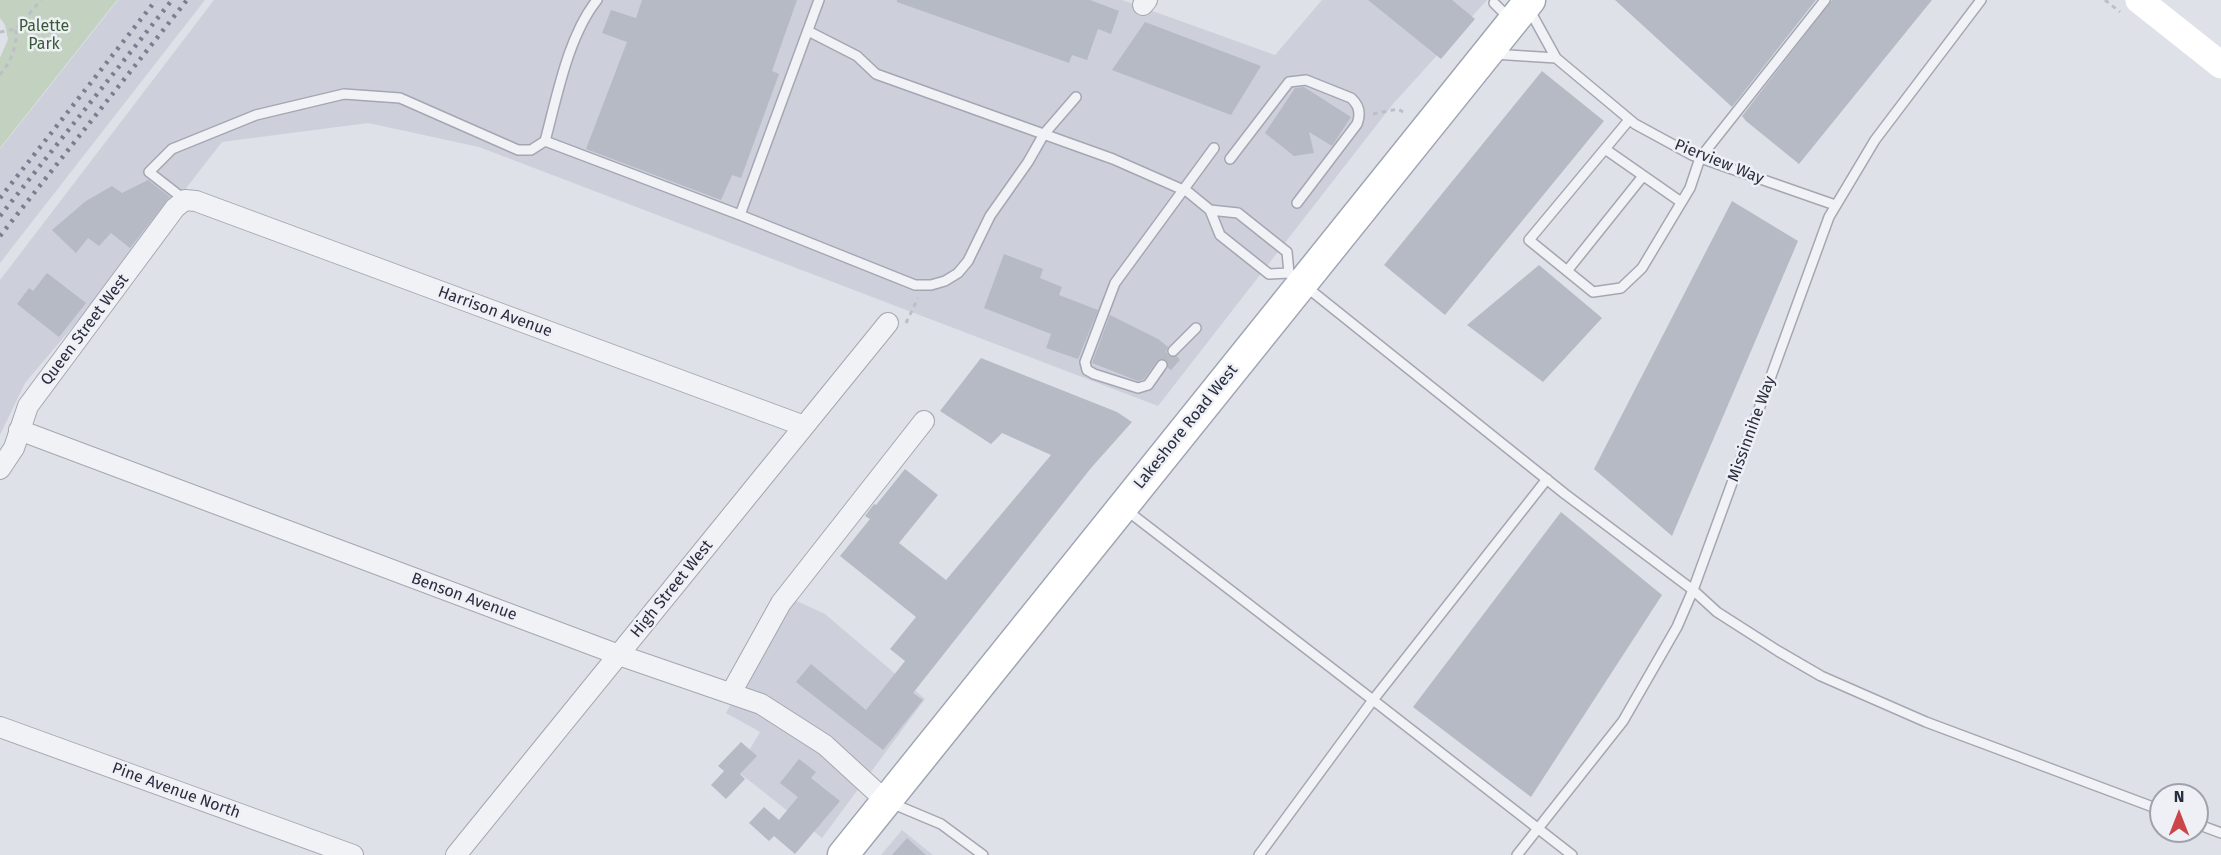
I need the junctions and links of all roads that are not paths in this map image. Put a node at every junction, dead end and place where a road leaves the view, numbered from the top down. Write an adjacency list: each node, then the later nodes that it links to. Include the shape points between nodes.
1 (597, 0): 14 (lane, via 569,54)
2 (819, 0): 7 (lane)
3 (1825, 0): 17 (lane)
4 (1981, 0): 24 (lane, Missinnihe Way, via 1875,140)
5 (2139, 0): 10 (street)
6 (1515, 7): 8 (main road, Lakeshore Road West); 9 (lane, Pierview Way)
7 (808, 30): 13 (lane, via 857,56 876,74); 26 (lane)
8 (1488, 54): 9 (lane); 28 (main road, Lakeshore Road West)
9 (1556, 58): 12 (lane, Pierview Way)
10 (2221, 65)
11 (1076, 97): 13 (lane)
12 (1629, 120): 16 (lane); 17 (lane, Pierview Way)
13 (1044, 134): 20 (lane); 26 (lane, via 990,216 968,261 945,281 915,285)
14 (545, 141): 21 (lane, via 531,150 518,150 400,98 344,94 256,115 172,149 149,172); 26 (lane)
15 (1214, 148): 20 (lane)
16 (1605, 149): 19 (lane); 27 (lane, via 1529,240)
17 (1700, 158): 22 (lane); 24 (lane, Pierview Way)
18 (1230, 159): 23 (lane, via 1285,86 1294,80 1306,80 1351,98 1358,107 1357,124)
19 (1644, 176): 22 (lane); 27 (lane)
20 (1183, 190): 25 (lane); 32 (lane, via 1110,292 1085,367 1094,374 1138,388 1148,385)
21 (185, 200): 34 (street, Harrison Avenue); 35 (street, Queen Street West, via 175,208 28,406)
22 (1681, 202): 27 (lane, via 1642,268 1621,288 1593,292)
23 (1297, 203)
24 (1835, 205): 39 (lane, Missinnihe Way)
25 (1210, 210): 28 (lane, via 1220,235 1269,274); 28 (lane, via 1238,213 1287,252)
26 (740, 215)
27 (1567, 272)
28 (1296, 278): 37 (lane); 38 (main road, Lakeshore Road West)
29 (888, 323): 34 (street, High Street West)
30 (1196, 328): 31 (lane)
31 (1173, 351)
32 (1162, 364)
33 (924, 421): 41 (street, via 781,603)
34 (804, 426): 40 (street, High Street West)
35 (19, 430): 36 (street, Queen Street West, via 14,448); 40 (street, Benson Avenue)
36 (0, 469)
37 (1547, 479): 39 (lane); 42 (lane)
38 (1122, 507): 42 (lane); 44 (main road, Lakeshore Road West)
39 (1693, 590): 45 (lane, via 1717,612 1821,676 1926,722); 46 (lane, Missinnihe Way, via 1677,627 1623,721)
40 (619, 655): 41 (street, Benson Avenue); 48 (street, High Street West)
41 (731, 693): 44 (street, Benson Avenue, via 761,704 825,745)
42 (1373, 700): 46 (lane); 51 (lane)
43 (0, 727): 47 (street, Pine Avenue North)
44 (886, 801): 49 (main road, Lakeshore Road West); 50 (lane, via 941,824)
45 (2149, 806)
46 (1538, 829): 52 (lane, Missinnihe Way); 53 (lane)
47 (352, 855)
48 (456, 855)
49 (843, 855)
50 (982, 855)
51 (1260, 855)
52 (1517, 855)
53 (1572, 855)

